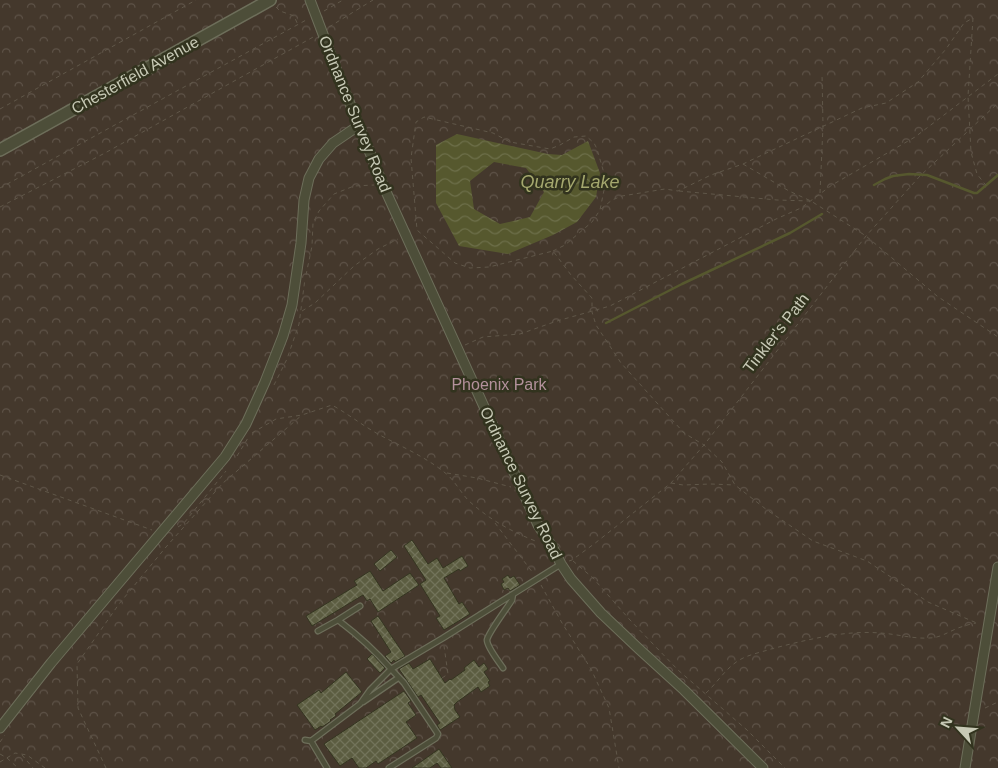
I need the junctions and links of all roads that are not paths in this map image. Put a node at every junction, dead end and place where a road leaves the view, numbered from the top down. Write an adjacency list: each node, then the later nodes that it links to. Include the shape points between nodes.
1 (310, 0): 3 (street, Ordnance Survey Road)
2 (273, 3): 4 (street, Chesterfield Avenue)
3 (358, 126): 5 (street, Ordnance Survey Road, via 522,490); 15 (street, via 333,143 319,158 309,178 292,305 246,424 226,457 51,663)
4 (0, 150)
5 (561, 564): 7 (lane); 18 (street, Ordnance Survey Road, via 601,612)
6 (998, 567): 19 (street)
7 (514, 594): 11 (lane, via 487,640); 12 (lane)
8 (360, 606): 9 (lane)
9 (338, 620): 10 (lane); 12 (lane, via 378,653)
10 (318, 631)
11 (503, 668)
12 (390, 669): 13 (lane); 14 (lane)
13 (398, 678): 14 (lane); 17 (lane, via 438,734)
14 (360, 704): 16 (lane, via 308,741)
15 (5, 729)
16 (327, 768)
17 (389, 768)
18 (763, 768)
19 (965, 768)

